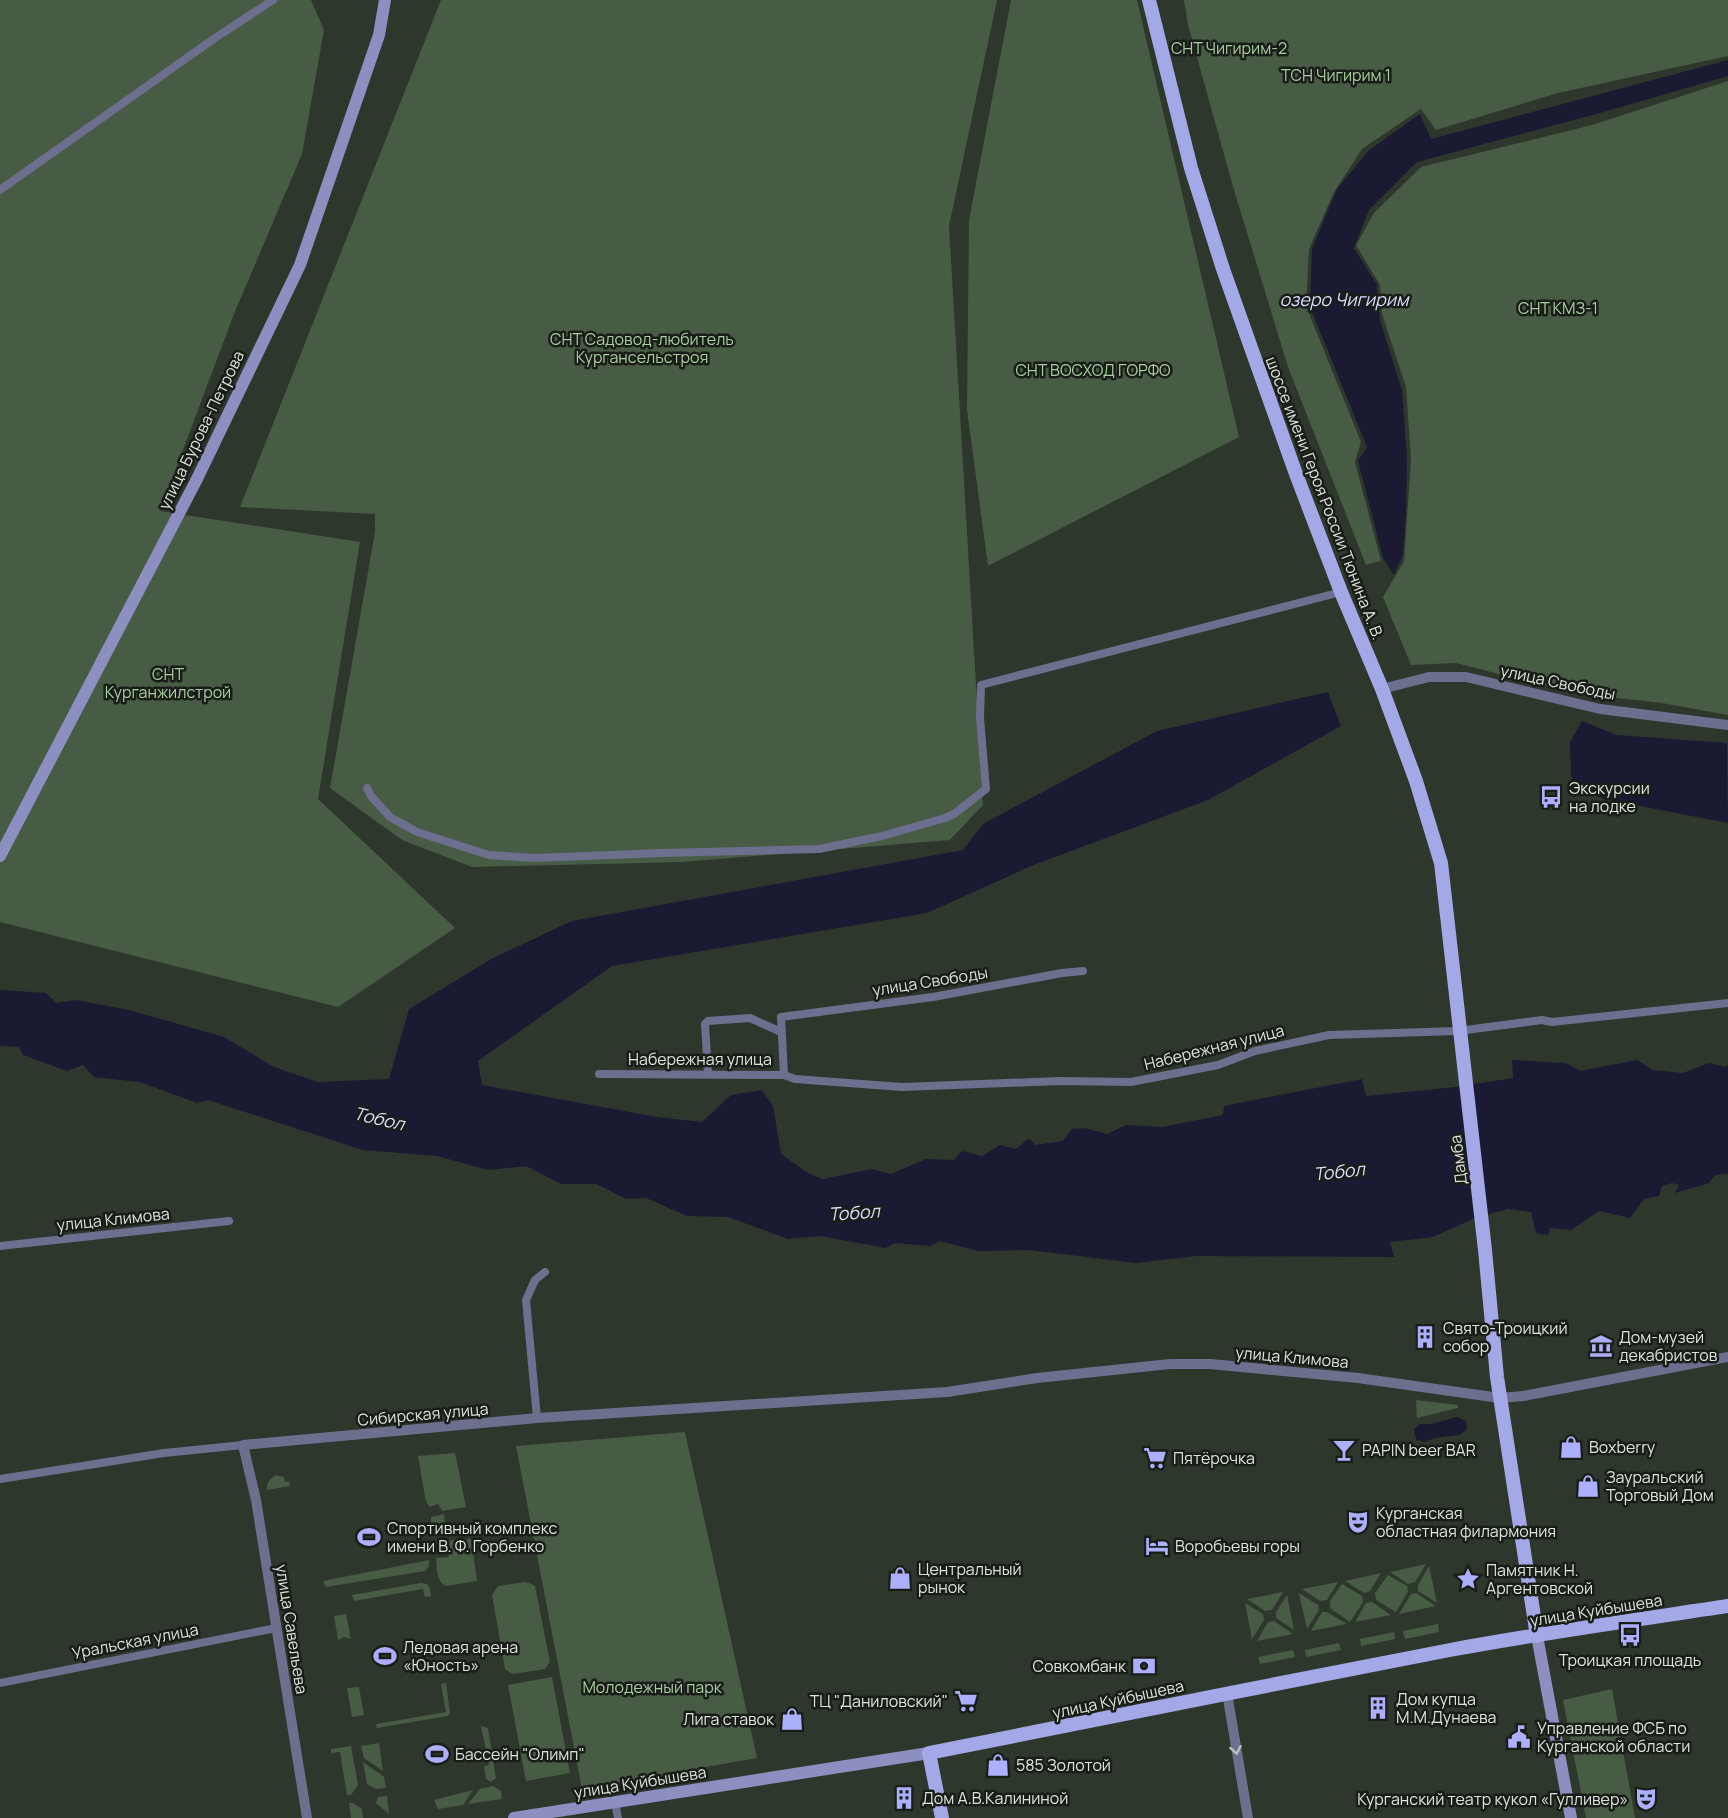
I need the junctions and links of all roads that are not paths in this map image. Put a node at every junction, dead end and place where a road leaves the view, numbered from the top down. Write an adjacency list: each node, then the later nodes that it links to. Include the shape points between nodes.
1 (273, 0): 4 (street)
2 (385, 0): 9 (main road, улица Бурова-Петрова, via 379,35 300,265 197,479)
3 (1149, 0): 5 (main road, шоссе имени Героя России Тюнина А. В., via 1191,168 1223,269)
4 (0, 190)
5 (1341, 592): 6 (main road, шоссе имени Героя России Тюнина А. В.); 8 (street, via 981,685 986,789 945,818 819,849 570,858 489,855 417,832 390,817)
6 (1382, 689): 7 (street, улица Свободы, via 1429,677 1466,677 1600,709); 12 (main road, шоссе имени Героя России Тюнина А. В., via 1441,863)
7 (1728, 725)
8 (367, 788)
9 (0, 856)
10 (1083, 971): 13 (street, улица Свободы, via 933,997 780,1017)
11 (1728, 1003): 12 (street, Набережная улица)
12 (1458, 1031): 16 (street, Набережная улица, via 1329,1035 1255,1051 1218,1065 1131,1082 902,1087); 22 (main road, Дамба)
13 (781, 1032): 15 (street, via 750,1018 708,1021); 16 (street)
14 (598, 1074): 15 (street, Набережная улица)
15 (708, 1074): 16 (street, Набережная улица)
16 (784, 1075)
17 (229, 1221): 18 (street, улица Климова)
18 (0, 1246)
19 (545, 1272): 23 (street, via 535,1280 526,1300)
20 (1728, 1357): 22 (street, улица Климова)
21 (850, 1397): 22 (street, улица Климова, via 947,1392 1121,1368 1200,1364 1369,1379); 23 (street, Сибирская улица)
22 (1500, 1398): 28 (main road, Дамба)
23 (537, 1418): 24 (street, Сибирская улица)
24 (243, 1445): 25 (street, Сибирская улица, via 164,1453); 27 (street, улица Савельева, via 256,1500)
25 (0, 1479)
26 (1728, 1606): 28 (main road, улица Куйбышева)
27 (276, 1628): 29 (street, Уральская улица); 33 (street, улица Савельева)
28 (1537, 1636): 30 (main road, улица Куйбышева); 38 (main road)
29 (0, 1683)
30 (1227, 1693): 31 (main road, улица Куйбышева); 37 (street, one-way to 37)
31 (929, 1753): 32 (main road, улица Куйбышева); 36 (main road)
32 (615, 1802): 34 (main road, улица Куйбышева); 35 (street)
33 (307, 1818)
34 (514, 1818)
35 (618, 1818)
36 (942, 1818)
37 (1248, 1818)
38 (1571, 1818)

